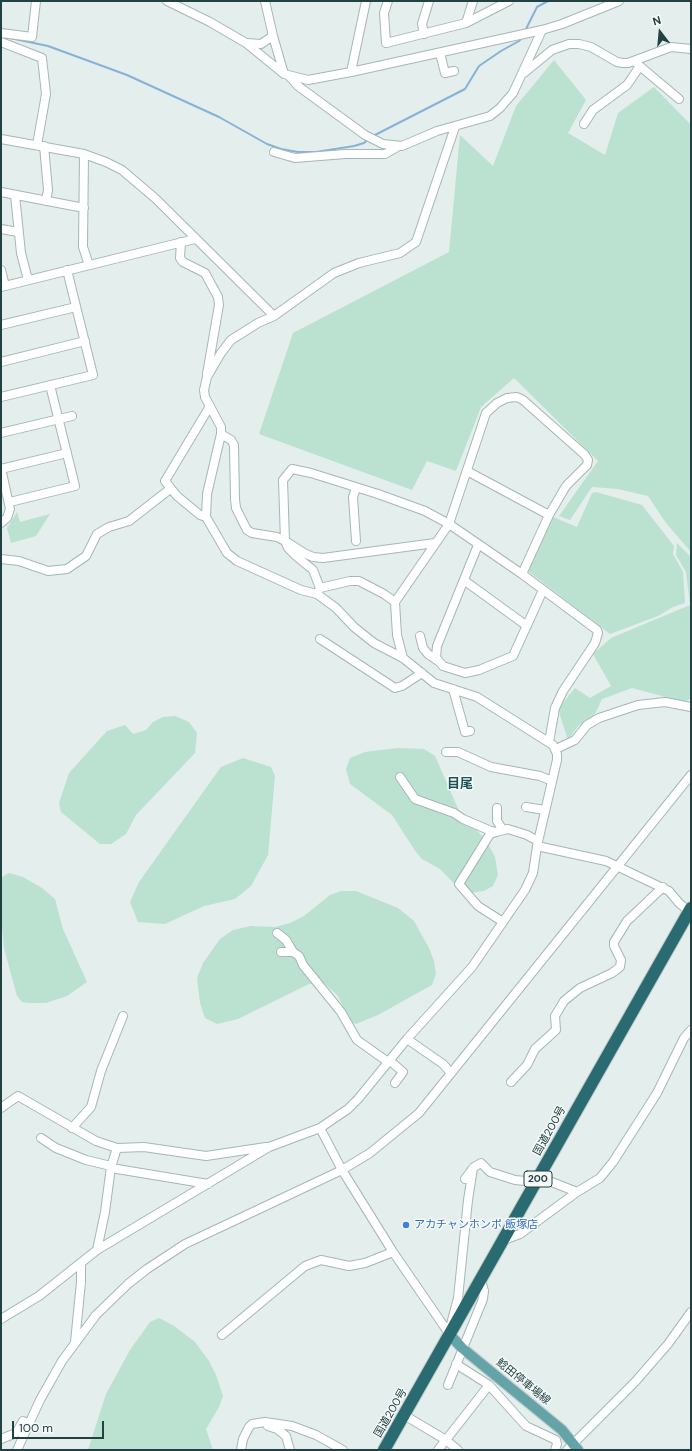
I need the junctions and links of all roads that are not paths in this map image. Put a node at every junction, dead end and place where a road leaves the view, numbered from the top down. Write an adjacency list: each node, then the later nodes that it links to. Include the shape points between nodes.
1 (36, 1): 12 (street, via 32,37)
2 (167, 1): 16 (street)
3 (265, 1): 14 (street)
4 (366, 1): 21 (street)
5 (388, 1): 13 (street, via 384,13 386,43)
6 (429, 1): 13 (street, via 422,24)
7 (473, 1): 10 (street)
8 (509, 1): 10 (street)
9 (619, 1): 11 (street)
10 (466, 23): 13 (street)
11 (542, 30): 18 (street); 22 (street)
12 (1, 33)
13 (424, 34)
14 (272, 36): 16 (street, via 261,44); 23 (street)
15 (1, 42): 28 (street, via 42,58 46,94)
16 (246, 43): 23 (street)
17 (691, 49): 19 (street, via 671,47)
18 (440, 53): 20 (street, via 445,73); 21 (street)
19 (636, 63): 22 (street, via 617,62 591,47 569,44 552,50); 24 (street); 25 (street, via 627,85 593,110)
20 (454, 71)
21 (351, 72): 23 (street, via 308,80)
22 (522, 74): 26 (street, via 513,93 495,112 480,120)
23 (287, 76): 29 (street, via 365,134 383,144)
24 (679, 99)
25 (584, 124)
26 (456, 127): 29 (street, via 437,131); 46 (street, via 416,242 400,253 359,263 334,274)
27 (1, 139): 28 (street)
28 (40, 146): 31 (street); 34 (street, via 48,190)
29 (399, 146): 30 (street, via 385,154 295,158)
30 (274, 152)
31 (84, 154): 35 (street); 38 (street, via 106,162 137,181)
32 (1, 192): 33 (street)
33 (15, 195): 34 (street); 37 (street)
34 (46, 201): 35 (street)
35 (84, 208): 40 (street, via 83,247)
36 (1, 229): 37 (street)
37 (18, 232): 43 (street)
38 (195, 239): 39 (street); 46 (street)
39 (181, 242): 40 (street); 50 (street, via 180,258 205,273 218,297 219,305)
40 (89, 265): 42 (street)
41 (1, 270): 44 (street)
42 (67, 270): 43 (street); 45 (street)
43 (28, 280): 44 (street)
44 (3, 286)
45 (76, 307): 47 (street); 48 (street)
46 (274, 316): 50 (street, via 231,340)
47 (1, 326)
48 (85, 341): 49 (street); 51 (street, via 93,375)
49 (1, 362)
50 (207, 377): 53 (street, via 204,390)
51 (50, 385): 52 (street); 55 (street)
52 (1, 397)
53 (210, 406): 57 (street, via 221,427); 62 (street, via 165,481)
54 (72, 416): 55 (street)
55 (58, 419): 56 (street); 58 (street)
56 (1, 433)
57 (221, 434): 65 (street, via 207,494); 68 (street, via 234,445 235,499 242,524 252,533 277,537)
58 (67, 453): 59 (street); 63 (street, via 75,486)
59 (1, 468): 63 (street)
60 (467, 471): 64 (street); 64 (street, via 486,413 507,398 517,397 523,400 588,460 587,465 566,486); 67 (street)
61 (356, 488): 67 (street, via 425,511); 68 (street, via 292,469 283,480); 69 (street, via 353,497)
62 (170, 489): 65 (street, via 200,515); 72 (street, via 129,521 108,527 97,534 86,556 67,569 48,571 19,561)
63 (10, 502): 66 (street, via 9,513)
64 (549, 515): 73 (street)
65 (206, 516): 76 (street, via 228,554 237,561 301,590)
66 (1, 524)
67 (449, 524): 70 (street); 71 (street)
68 (285, 541): 70 (street, via 304,553 323,558); 76 (street, via 288,548 313,570)
69 (356, 541)
70 (435, 543): 77 (street)
71 (478, 545): 73 (street); 74 (street)
72 (1, 559)
73 (522, 574): 75 (street)
74 (465, 581): 78 (street); 82 (street, via 437,646)
75 (543, 590): 78 (street); 87 (street, via 594,627 598,634 555,708)
76 (318, 591): 77 (street, via 350,580 359,581); 81 (street, via 374,643)
77 (395, 602): 81 (street, via 397,635)
78 (527, 626): 82 (street, via 513,656 509,659 465,673 448,669)
79 (420, 636): 82 (street, via 423,648)
80 (320, 639): 83 (street, via 395,688)
81 (403, 658): 83 (street)
82 (438, 661)
83 (422, 673): 84 (street, via 434,683)
84 (453, 689): 86 (street, via 465,732); 87 (street, via 478,697)
85 (691, 707): 88 (street, via 665,702 638,705 599,718 587,725 575,740)
86 (470, 731)
87 (549, 742): 88 (street)
88 (556, 750): 92 (street, via 557,760)
89 (446, 752): 92 (street, via 458,752 491,766)
90 (691, 775): 99 (street)
91 (400, 777): 97 (street, via 414,799)
92 (552, 781): 95 (street)
93 (526, 807): 95 (street)
94 (497, 808): 97 (street)
95 (545, 810): 98 (street)
96 (467, 826): 97 (street, via 477,831)
97 (496, 832): 98 (street, via 508,829 518,831); 102 (street, via 459,884 478,906)
98 (537, 843): 99 (street); 102 (street, via 525,890)
99 (618, 866): 100 (street); 110 (street)
100 (663, 887): 101 (street); 111 (street, via 627,921 614,942 621,960 620,967 580,988 564,1001 555,1016 556,1030 535,1049 528,1065)
101 (690, 911): 123 (highway, 国道200号 / 200)
102 (503, 922): 108 (street, via 472,967)
103 (277, 933): 105 (street, via 286,940)
104 (281, 952): 105 (street)
105 (293, 952): 109 (street, via 341,1012 357,1040)
106 (123, 1016): 114 (street, via 101,1071 91,1107)
107 (691, 1030): 125 (street, via 684,1038 657,1093 613,1162 600,1178)
108 (407, 1039): 109 (street); 110 (street)
109 (388, 1061): 112 (street, via 403,1072); 115 (street, via 358,1099)
110 (452, 1073): 121 (street, via 406,1125 370,1153)
111 (511, 1082)
112 (395, 1083)
113 (1, 1108): 114 (street, via 18,1096)
114 (72, 1128): 118 (street)
115 (320, 1128): 117 (street); 121 (street)
116 (41, 1138): 119 (street, via 56,1148)
117 (268, 1147): 118 (street, via 206,1156 144,1147); 124 (street)
118 (116, 1148): 119 (street)
119 (111, 1167): 124 (street); 127 (street)
120 (473, 1168): 122 (street); 123 (street, via 481,1163 490,1172 515,1180); 134 (street, via 458,1298)
121 (342, 1170): 128 (street); 135 (street, via 175,1250 128,1284 96,1315)
122 (465, 1179)
123 (537, 1180): 125 (street); 126 (highway, 国道200号 / 200)
124 (208, 1184): 127 (street)
125 (577, 1192): 126 (street, via 520,1234)
126 (504, 1240): 130 (highway, 国道200号 / 200)
127 (97, 1250): 129 (street)
128 (393, 1252): 133 (street, via 349,1266 321,1260 305,1266); 134 (street)
129 (81, 1263): 132 (street, via 39,1296); 135 (street)
130 (481, 1280): 134 (highway, 国道200号 / 200); 136 (street, via 483,1299)
131 (691, 1312): 145 (street, via 668,1344 635,1382)
132 (1, 1319)
133 (222, 1335)
134 (450, 1335): 136 (main road, 鯰田停車場線); 140 (highway, 国道200号 / 200)
135 (75, 1342): 142 (street, via 52,1378)
136 (462, 1348): 137 (street); 145 (main road, 鯰田停車場線, via 562,1430)
137 (456, 1364): 138 (street); 139 (street)
138 (448, 1385)
139 (489, 1385): 144 (street); 153 (street, via 526,1426 556,1440)
140 (404, 1415): 144 (street); 150 (highway, 国道200号 / 200)
141 (260, 1423): 146 (street, via 249,1427); 148 (street, via 277,1429 286,1436); 149 (street, via 292,1426 316,1435)
142 (29, 1424): 143 (street, via 23,1421 16,1433); 147 (street)
143 (1, 1439)
144 (446, 1440): 151 (street); 152 (street)
145 (573, 1447)
146 (241, 1449)
147 (17, 1450)
148 (290, 1450)
149 (343, 1450)
150 (384, 1450)
151 (438, 1450)
152 (458, 1450)
153 (555, 1450)

